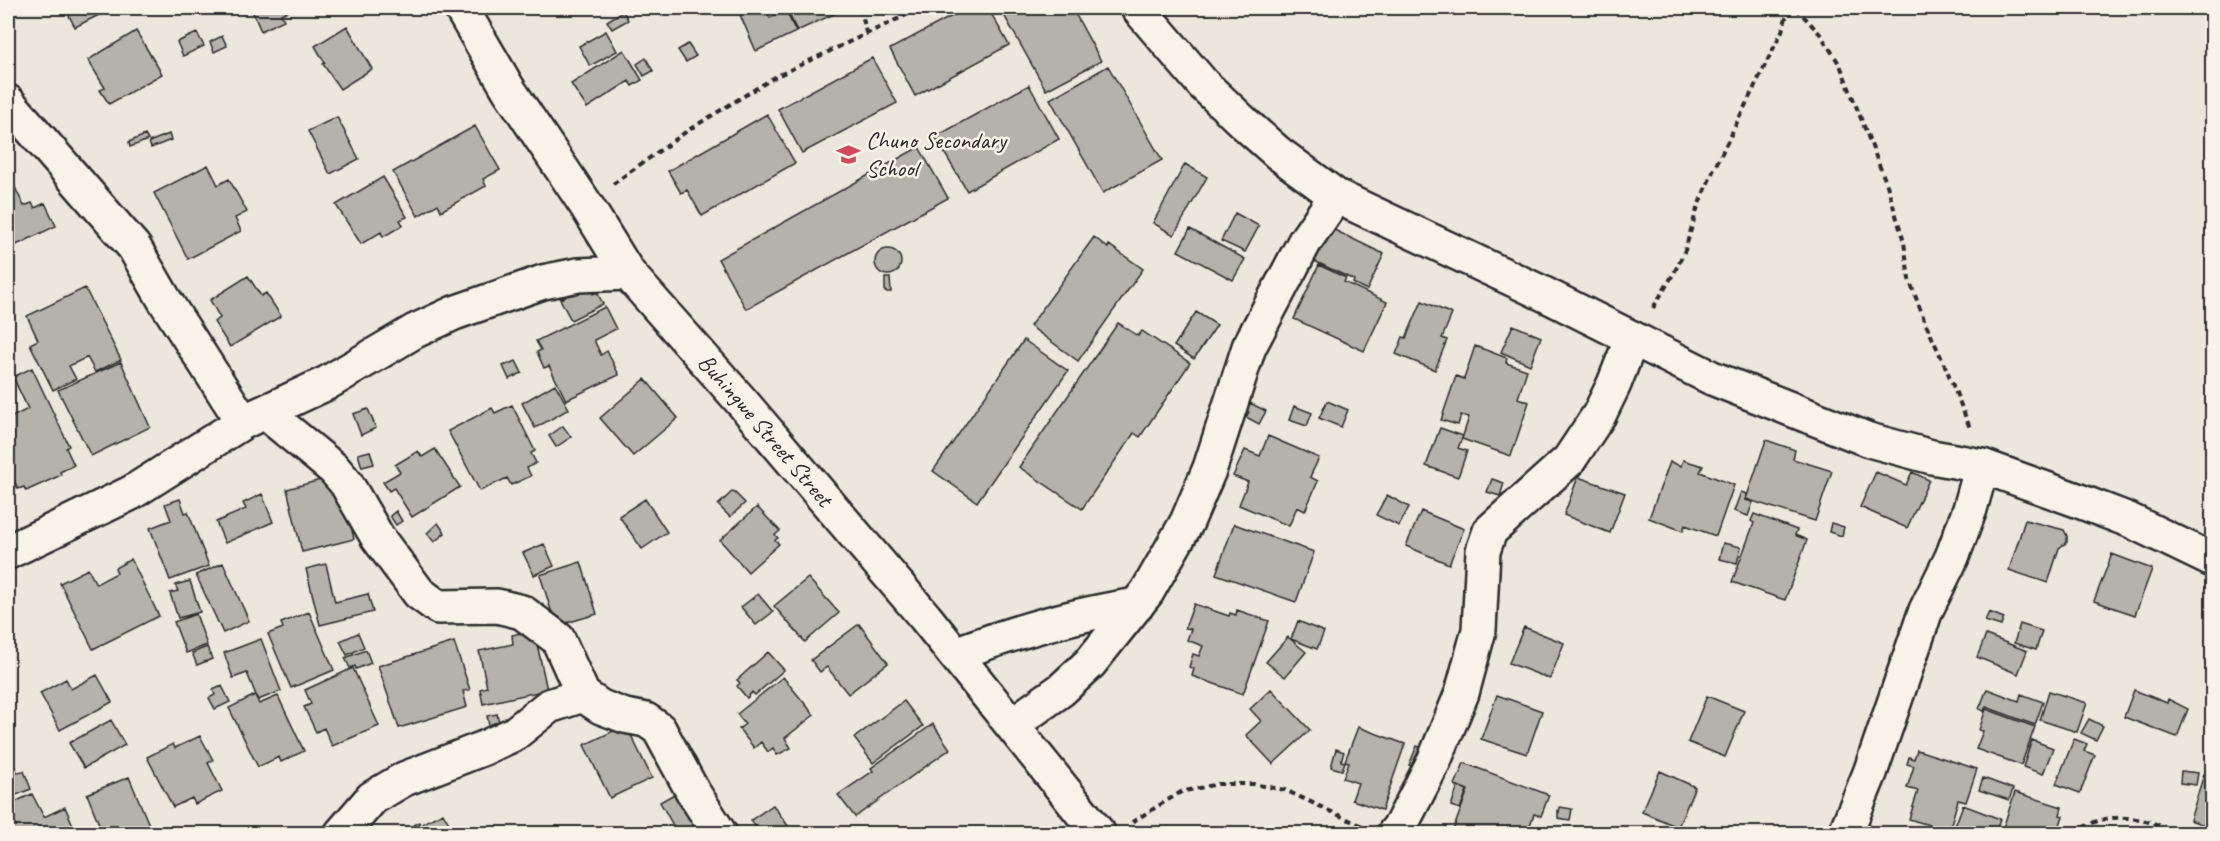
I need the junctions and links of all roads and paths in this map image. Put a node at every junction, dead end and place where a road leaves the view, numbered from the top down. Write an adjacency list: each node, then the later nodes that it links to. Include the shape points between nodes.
1 (461, 8): 10 (street, Buhingwe Street Street, via 509,90)
2 (861, 8): 7 (path)
3 (921, 8): 7 (path)
4 (1138, 8): 9 (street, via 1203,84 1244,123)
5 (1789, 8): 12 (path, via 1782,31 1702,197 1674,273)
6 (1796, 8): 14 (path, via 1820,34 1840,65 1887,185 1925,322 1968,420)
7 (866, 34): 10 (path, via 775,77 709,117)
8 (8, 102): 13 (street, via 134,247 164,299)
9 (1336, 196): 12 (street); 17 (street, via 1305,241 1249,347 1210,468 1187,522)
10 (586, 205): 11 (street, Buhingwe Street Street)
11 (628, 273): 13 (street, via 578,275 543,282 454,313); 18 (street, Buhingwe Street Street)
12 (1632, 338): 14 (street, via 1712,378 1830,426 1932,458); 22 (street, via 1599,415 1569,460 1490,531 1483,551 1479,630 1462,693 1434,761 1401,825)
13 (255, 418): 15 (street, via 131,493); 19 (street, via 334,469 419,593 438,607 497,606 522,612 558,639)
14 (1982, 466): 16 (street, via 2129,520); 26 (street, via 1970,509 1926,610)
15 (8, 552)
16 (2212, 560)
17 (1137, 605): 18 (street, via 1053,621); 20 (street, via 1090,663 1061,690)
18 (955, 654): 20 (street, Buhingwe Street Street)
19 (582, 695): 23 (street, via 549,706 514,734 484,748 404,778 372,798); 24 (street, via 601,707 646,720 659,729)
20 (1012, 724): 25 (street, Buhingwe Street Street)
21 (1130, 824): 22 (path, via 1181,792 1218,784 1253,784 1285,790)
22 (1381, 831)
23 (341, 834)
24 (720, 834)
25 (1099, 834)
26 (1845, 834)
27 (2074, 834): 28 (path, via 2086,825 2121,816)
28 (2181, 834)

